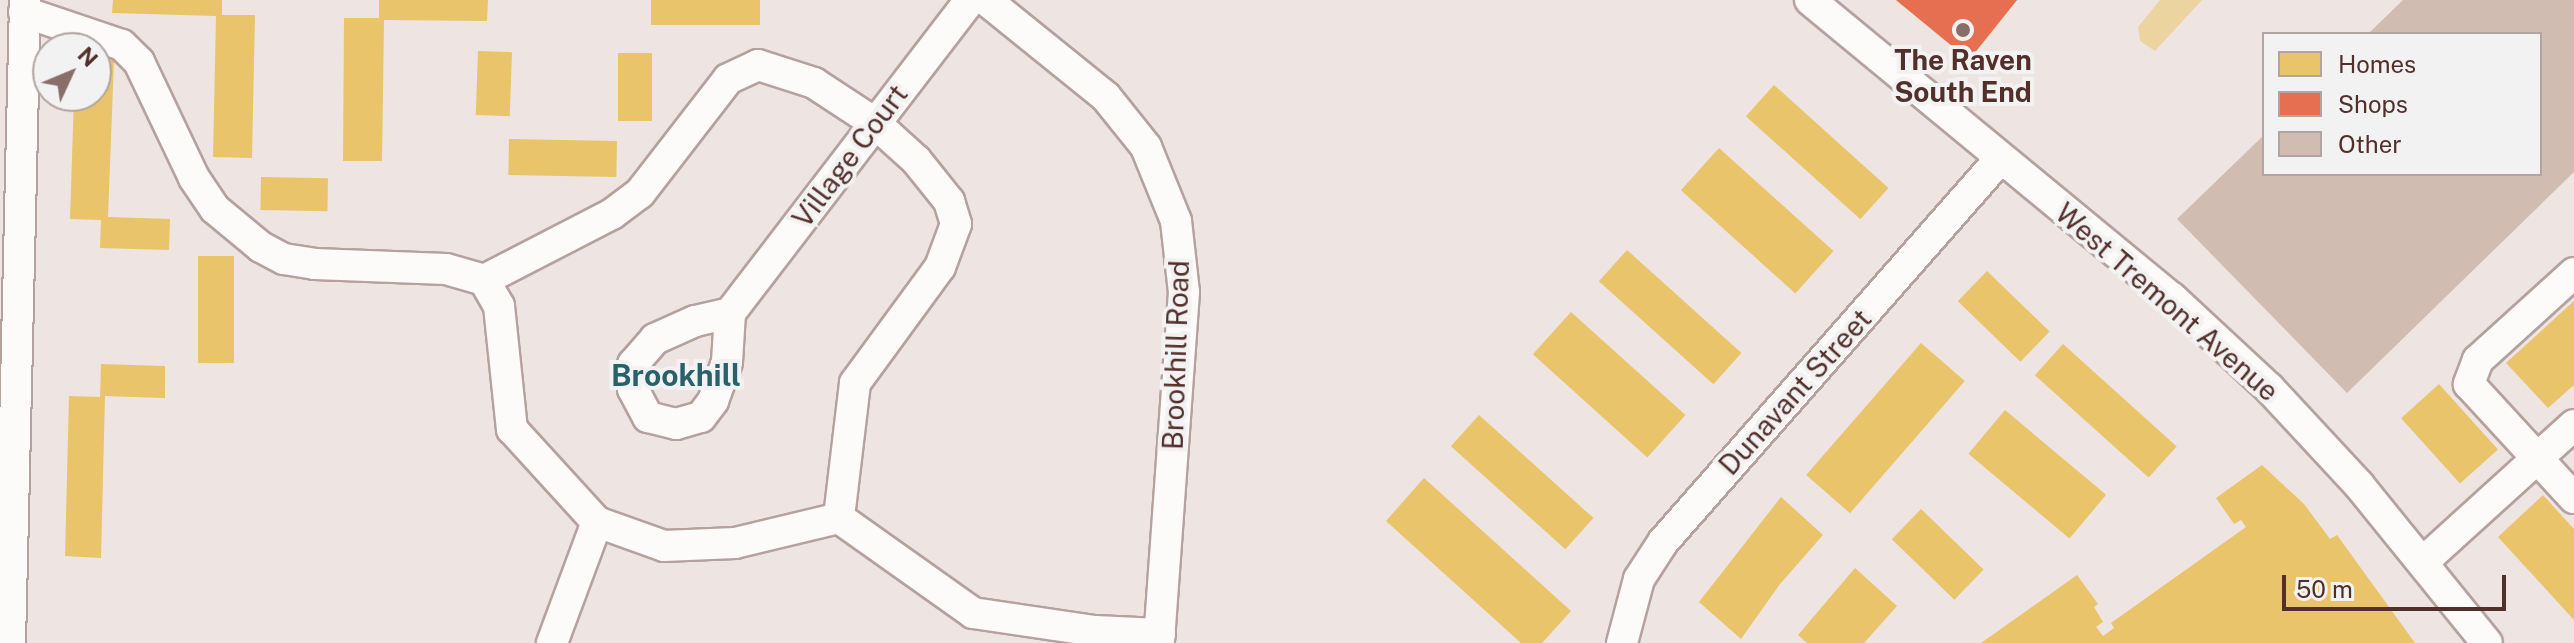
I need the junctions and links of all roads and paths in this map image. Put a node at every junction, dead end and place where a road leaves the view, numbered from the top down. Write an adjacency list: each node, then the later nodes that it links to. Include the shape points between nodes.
1 (970, 0): 5 (street, Village Court)
2 (986, 0): 16 (street, Brookhill Road, via 1106,97 1146,147 1176,221 1184,292)
3 (1810, 0): 6 (street, West Tremont Avenue)
4 (25, 6): 8 (street, via 108,39 139,62 194,178 215,209 261,247 284,259 315,264 446,269); 17 (street)
5 (875, 123): 8 (street, via 789,73 758,65 746,69 715,91 640,193 612,214); 9 (street, Village Court); 13 (street, via 931,176 949,201 956,224 940,267 855,383)
6 (2000, 159): 15 (street, West Tremont Avenue, via 2172,298 2269,388); 19 (street, Dunavant Street, via 1663,542 1639,579)
7 (2574, 273): 11 (street, via 2470,371 2475,395)
8 (484, 280): 14 (street, via 499,306 512,429)
9 (730, 313)
10 (2574, 425): 11 (street)
11 (2538, 458): 12 (street); 15 (street)
12 (2574, 498)
13 (839, 518): 14 (street, via 735,543 664,546); 16 (street, via 973,613)
14 (597, 522): 18 (street)
15 (2423, 562): 20 (street, West Tremont Avenue)
16 (1160, 638)
17 (10, 643)
18 (552, 643)
19 (1622, 643)
20 (2487, 643)

